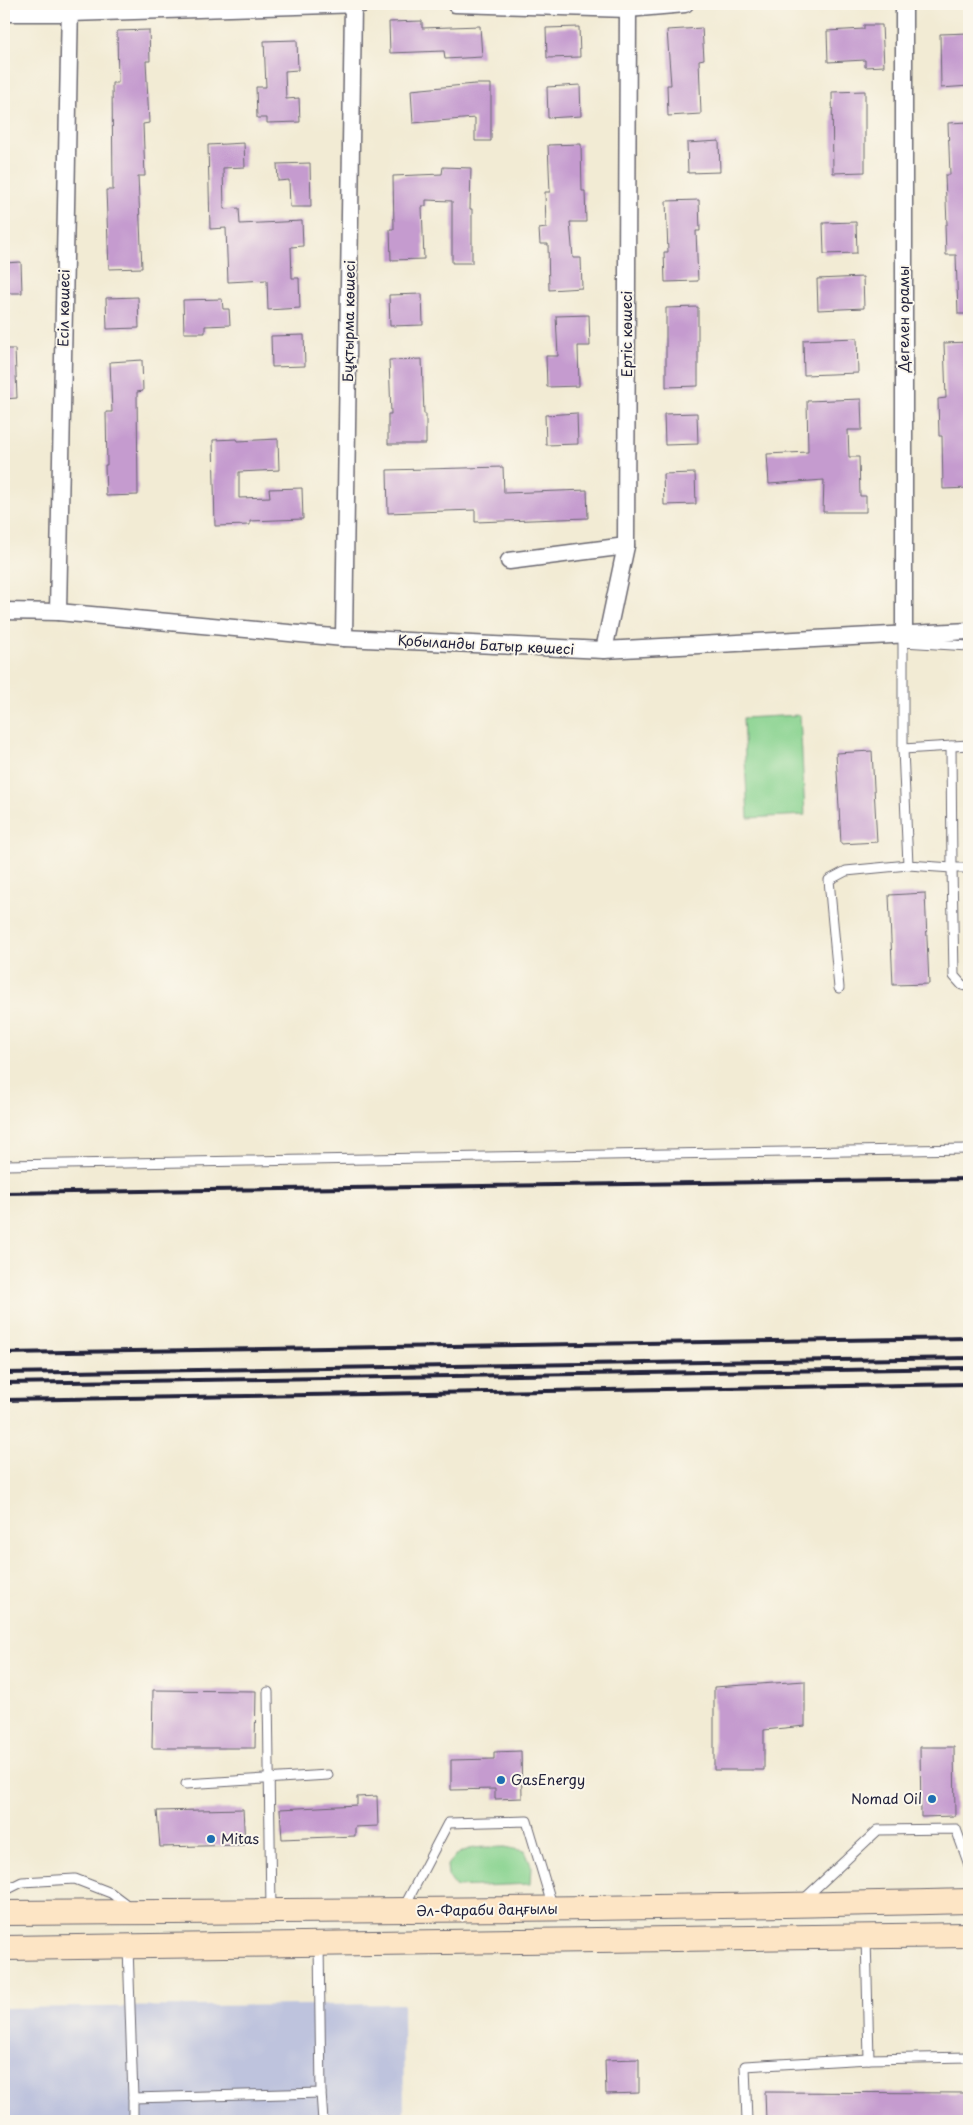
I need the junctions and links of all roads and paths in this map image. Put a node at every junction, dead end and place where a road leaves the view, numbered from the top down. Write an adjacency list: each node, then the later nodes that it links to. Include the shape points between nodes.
1 (353, 4): 2 (street); 7 (street); 14 (street, Бұқтырма көшесі)
2 (362, 4)
3 (455, 4): 6 (street)
4 (685, 4): 6 (street)
5 (904, 4): 15 (street, Дегелен орамы)
6 (628, 6): 9 (street, Ертіс көшесі)
7 (70, 8): 8 (street); 12 (street, Есіл көшесі)
8 (4, 13)
9 (626, 546): 10 (street); 17 (street, Ертіс көшесі)
10 (508, 561)
11 (4, 611): 12 (street, Қобыланды Батыр көшесі)
12 (58, 612): 14 (street, Қобыланды Батыр көшесі)
13 (969, 631): 15 (street, Қобыланды Батыр көшесі)
14 (344, 638): 17 (street, Қобыланды Батыр көшесі)
15 (904, 638): 16 (lane); 17 (street, Қобыланды Батыр көшесі); 20 (lane)
16 (969, 646)
17 (604, 650)
18 (969, 745): 19 (lane)
19 (951, 746): 20 (lane); 22 (lane)
20 (903, 749): 21 (lane)
21 (908, 865): 22 (lane); 25 (lane, via 846,871 829,880)
22 (952, 868): 23 (lane); 24 (lane, via 954,976 962,985)
23 (969, 868)
24 (969, 987)
25 (839, 988)
26 (969, 1149): 27 (lane)
27 (4, 1165)
28 (268, 1692): 30 (lane)
29 (328, 1775): 30 (lane)
30 (269, 1779): 31 (lane); 39 (lane)
31 (186, 1784)
32 (969, 1865): 35 (lane, via 956,1829 878,1830)
33 (4, 1891): 38 (lane, via 22,1882 75,1879 111,1893)
34 (969, 1901): 35 (main road, Әл-Фараби даңғылы)
35 (798, 1905): 36 (main road, Әл-Фараби даңғылы)
36 (553, 1908): 37 (main road, Әл-Фараби даңғылы); 37 (lane, via 527,1821 517,1821 448,1823)
37 (401, 1911): 39 (main road, Әл-Фараби даңғылы)
38 (137, 1912): 39 (main road, Әл-Фараби даңғылы); 40 (main road, Әл-Фараби даңғылы)
39 (271, 1913)
40 (4, 1914)
41 (969, 1935): 42 (main road)
42 (866, 1936): 43 (main road); 47 (lane)
43 (319, 1942): 44 (main road); 48 (lane)
44 (128, 1947): 45 (main road); 49 (lane)
45 (4, 1948)
46 (969, 2057): 47 (lane)
47 (869, 2059): 52 (lane, via 745,2066)
48 (321, 2093): 49 (lane); 51 (lane)
49 (133, 2098): 50 (lane)
50 (133, 2121)
51 (323, 2121)
52 (747, 2121)

